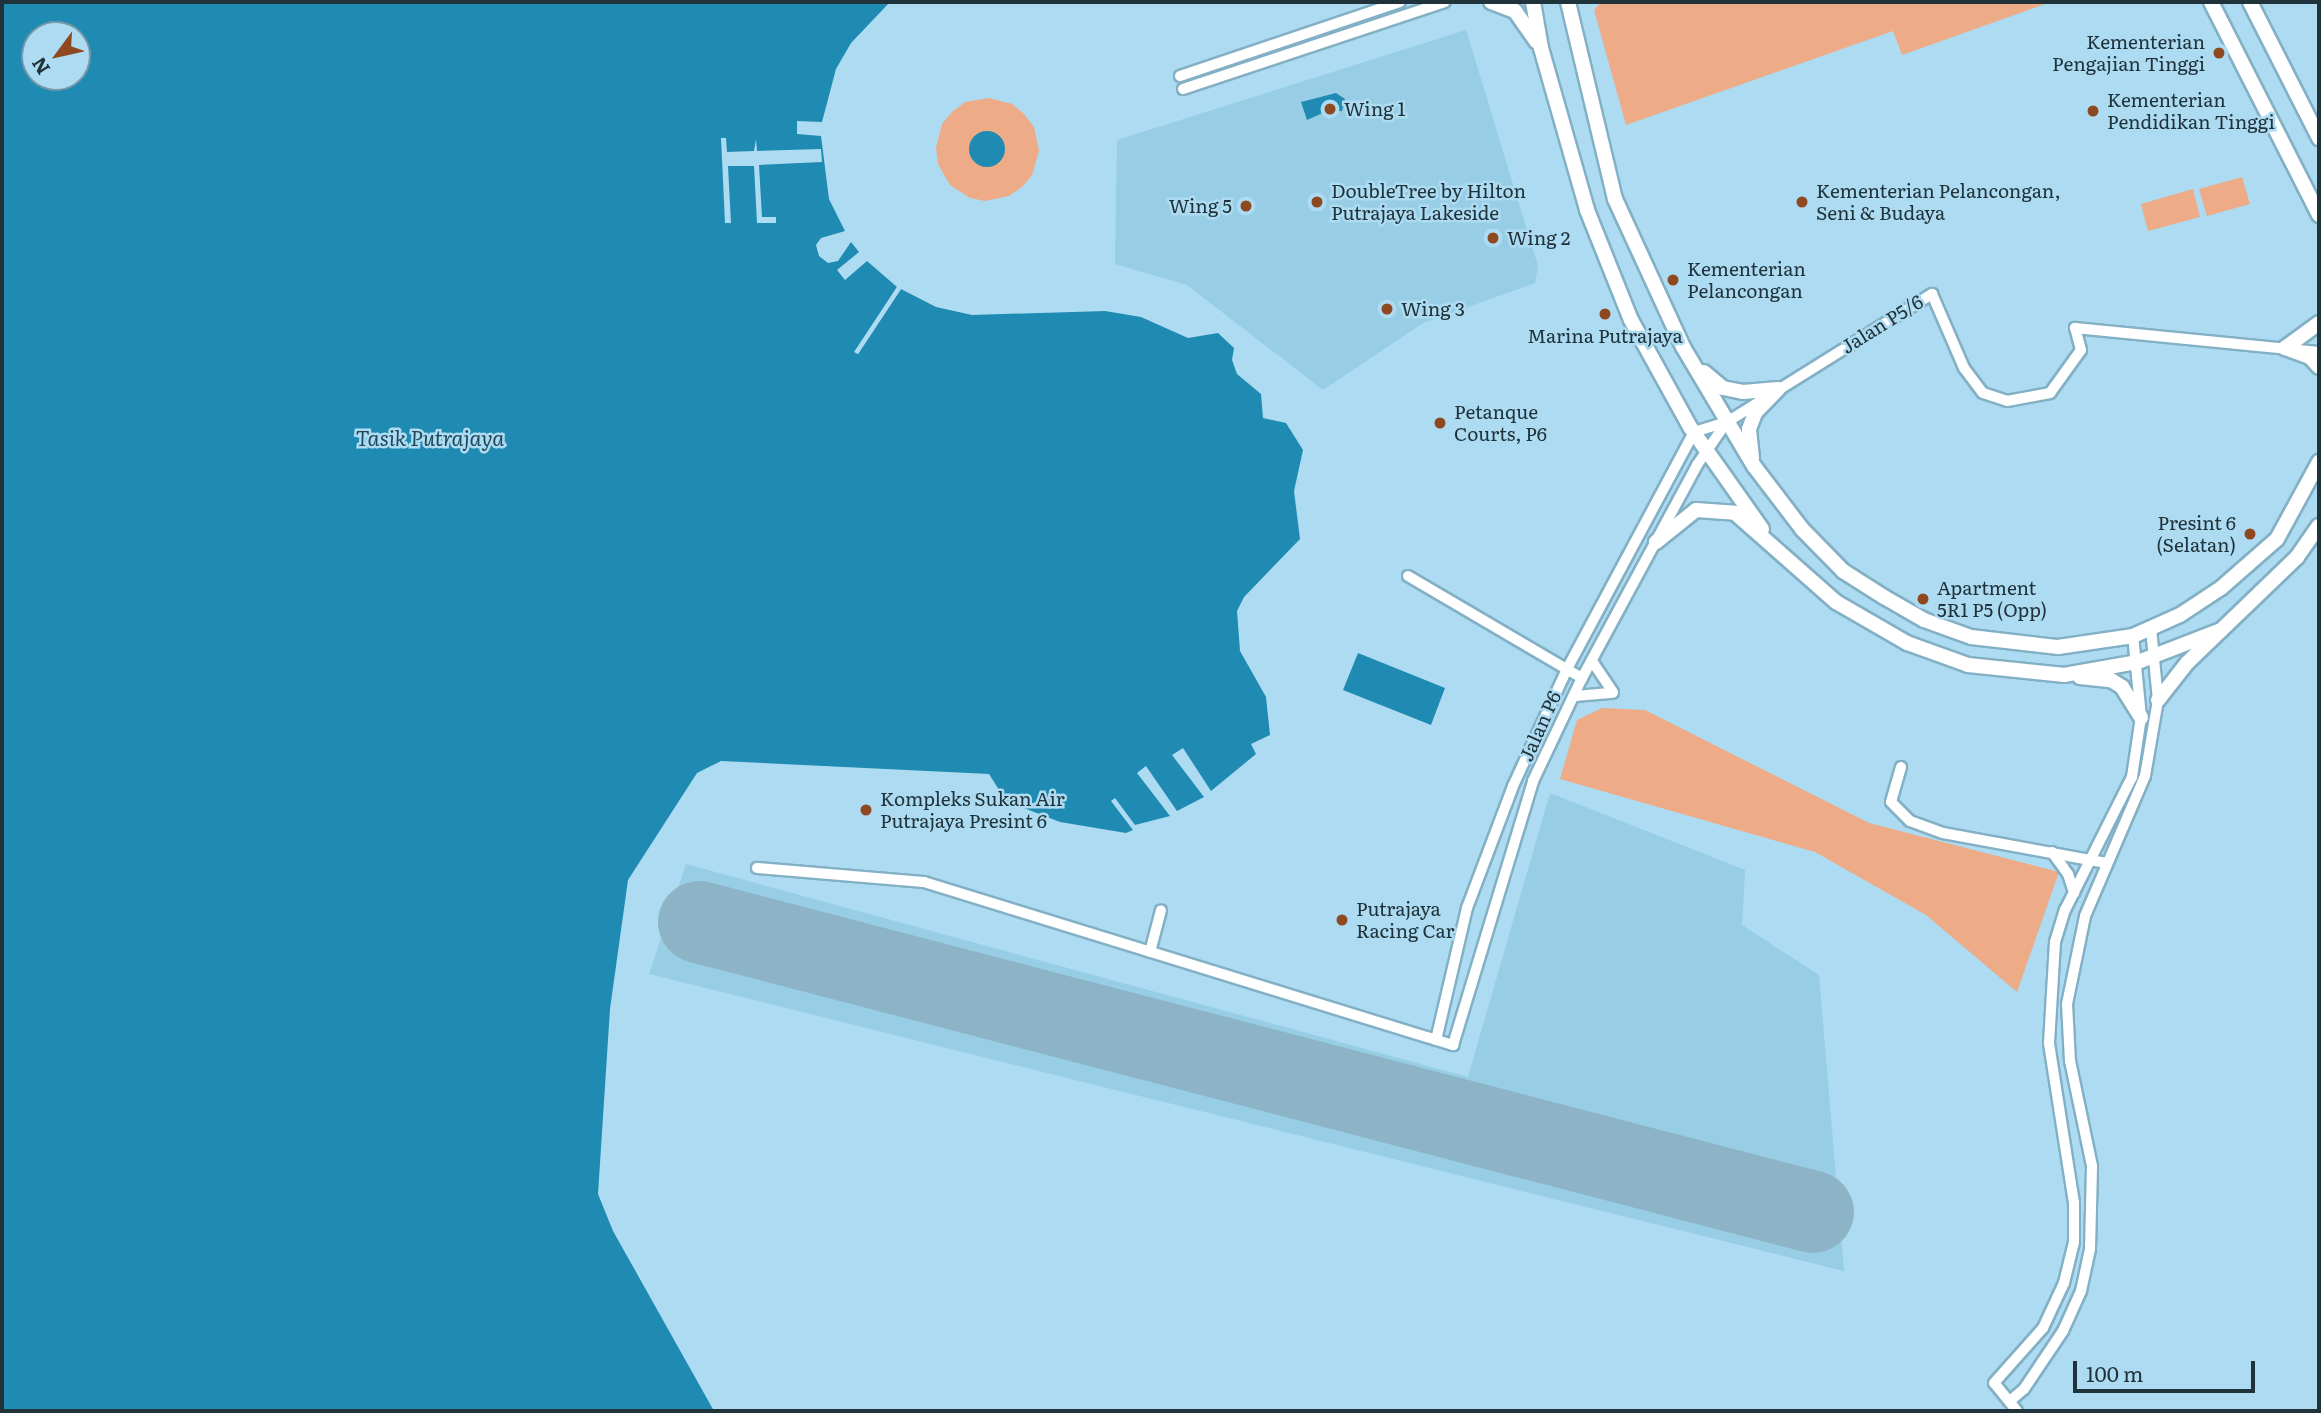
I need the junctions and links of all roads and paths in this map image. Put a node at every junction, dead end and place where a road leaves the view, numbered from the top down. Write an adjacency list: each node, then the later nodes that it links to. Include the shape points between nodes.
1 (1400, 2): 10 (street)
2 (1446, 2): 12 (street)
3 (1491, 2): 9 (street, via 1515,11)
4 (1533, 2): 9 (street)
5 (1568, 2): 11 (street)
6 (1577, 2): 11 (street)
7 (2211, 2): 14 (street)
8 (2250, 2): 13 (street)
9 (1541, 48): 22 (street, via 1587,210 1610,270 1631,320)
10 (1180, 76)
11 (1585, 81): 16 (street, via 1615,199)
12 (1183, 89)
13 (2319, 138)
14 (2319, 215)
15 (2319, 323): 17 (street)
16 (1683, 346): 20 (street, via 1723,388 1743,392); 21 (street)
17 (2285, 348): 18 (street, Jalan P5/6); 19 (street, via 2310,357); 20 (street, Jalan P5/6, via 2075,328 2081,350 2050,393 2007,401 1983,393 1964,368 1932,294)
18 (2319, 352)
19 (2319, 367)
20 (1778, 389): 21 (street, Jalan P5/6); 25 (street, via 1755,413 1749,429)
21 (1727, 422): 22 (street); 23 (street, Jalan P6); 25 (street)
22 (1694, 432): 23 (street); 36 (street, Jalan P6)
23 (1706, 449): 27 (street, Jalan P6); 28 (street)
24 (2319, 462): 30 (street, via 2277,539 2221,588)
25 (1754, 466): 32 (street, via 1802,529 1843,571 1924,620 1971,637 2058,647)
26 (2319, 526): 31 (street, via 2297,557)
27 (1656, 542): 28 (street, via 1696,510 1708,509 1735,513); 34 (street, Jalan P6)
28 (1771, 542): 37 (street, via 1836,602 1907,643 1968,665)
29 (1408, 576): 36 (street)
30 (2151, 629): 32 (street); 33 (street)
31 (2221, 630): 33 (street); 40 (street)
32 (2133, 636): 35 (street)
33 (2156, 657): 35 (street); 40 (street)
34 (1591, 661): 38 (street, Jalan P6); 39 (street, via 1613,693)
35 (2138, 662): 37 (street); 41 (street)
36 (1566, 669): 38 (street); 50 (street, Jalan P6, via 1513,786 1467,908)
37 (2064, 676): 41 (street, via 2111,680 2122,687)
38 (1582, 678): 39 (street, Jalan P6)
39 (1575, 696): 50 (street, Jalan P6, via 1533,781 1453,1045)
40 (2158, 700): 45 (street, via 2145,776)
41 (2141, 717): 44 (street, via 2132,776)
42 (1901, 767): 43 (street, via 1891,802 1910,821 1943,833)
43 (2052, 852): 44 (street); 47 (street)
44 (2092, 859): 45 (street); 47 (street)
45 (2106, 863): 51 (street, via 2076,947 2067,1004 2070,1061 2092,1166 2090,1249 2081,1291 2063,1331 2024,1389)
46 (757, 868): 49 (street, via 924,882)
47 (2074, 892): 51 (street, via 2055,942 2049,1043 2074,1203 2074,1242 2064,1283 2043,1328 1994,1383)
48 (1161, 910): 49 (street)
49 (1150, 952): 50 (street)
50 (1436, 1040)
51 (2010, 1401): 52 (street)
52 (2017, 1411)

